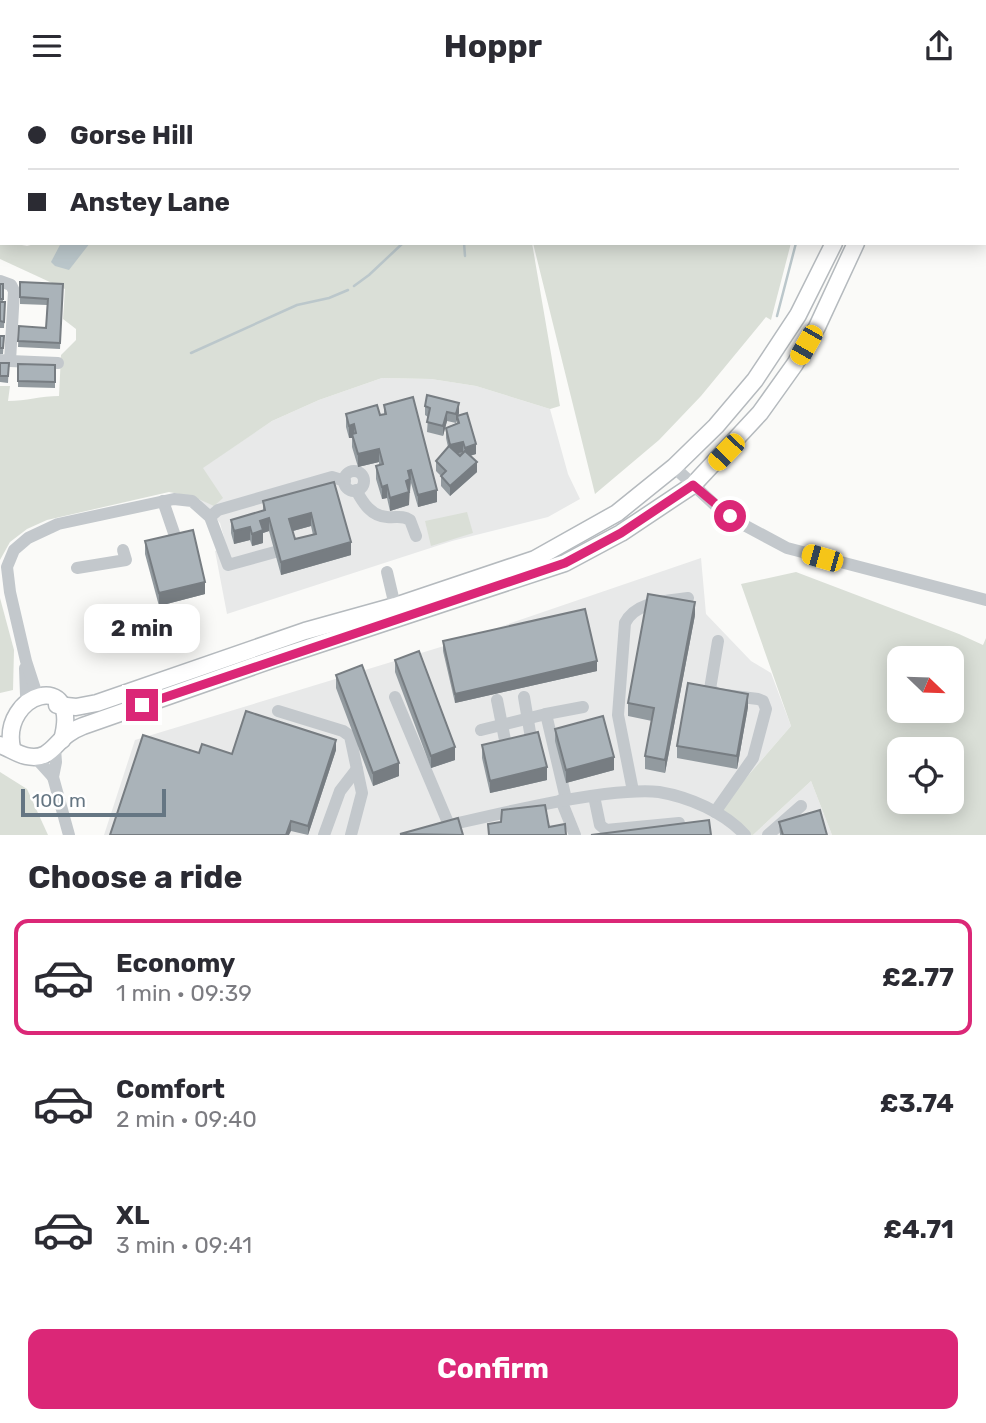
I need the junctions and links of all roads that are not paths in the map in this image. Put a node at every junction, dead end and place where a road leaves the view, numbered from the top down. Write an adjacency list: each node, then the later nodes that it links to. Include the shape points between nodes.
1 (833, 245): 6 (main road, via 798,315 755,380)
2 (855, 245): 8 (main road, via 795,364 761,413)
3 (0, 282): 4 (street, via 14,291)
4 (5, 360): 5 (street)
5 (58, 363)
6 (674, 467): 8 (street); 20 (main road, via 617,513 535,559)
7 (345, 481): 9 (street); 9 (street, via 352,471 368,475); 11 (street, via 332,477 218,510)
8 (693, 485): 19 (street, via 717,507 787,548); 35 (main road, via 621,533 565,563 83,726)
9 (356, 490): 13 (street, via 372,512 410,520)
10 (163, 501): 11 (street, via 192,501); 12 (street); 22 (street, via 58,524 14,550 7,567)
11 (210, 517): 15 (street, via 228,565)
12 (175, 536)
13 (416, 536)
14 (123, 550): 16 (street, via 126,560)
15 (275, 552)
16 (77, 568)
17 (387, 572): 20 (street)
18 (688, 598): 41 (street, via 640,607 625,623 618,715)
19 (986, 600)
20 (395, 606): 26 (main road, via 305,631 97,703)
21 (718, 641): 45 (street, via 709,689 758,699 766,709 753,758)
22 (32, 695): 26 (main road, via 45,696); 31 (main road, via 14,701)
23 (395, 697): 46 (street, via 443,826)
24 (524, 697): 30 (street)
25 (497, 700): 32 (street)
26 (57, 705): 35 (main road, via 65,728)
27 (583, 707): 29 (street)
28 (278, 711): 39 (street, via 348,733)
29 (546, 714): 30 (street); 43 (street)
30 (528, 718): 32 (street); 34 (street)
31 (2, 719): 37 (main road)
32 (502, 725): 33 (street); 36 (street)
33 (481, 730)
34 (531, 738)
35 (59, 744): 38 (main road); 40 (street)
36 (506, 745)
37 (6, 747): 38 (main road)
38 (35, 757): 40 (street)
39 (357, 769): 49 (street, via 340,791); 50 (street, via 362,800)
40 (53, 777): 48 (street)
41 (633, 791): 42 (street); 45 (street, via 659,792)
42 (594, 796): 43 (street); 47 (street, via 600,825 606,830)
43 (564, 799): 46 (street); 52 (street)
44 (801, 806): 54 (street)
45 (715, 812): 53 (street)
46 (476, 820): 51 (street)
47 (679, 823)
48 (69, 835)
49 (324, 835)
50 (351, 835)
51 (480, 835)
52 (575, 835)
53 (745, 835)
54 (768, 835)

